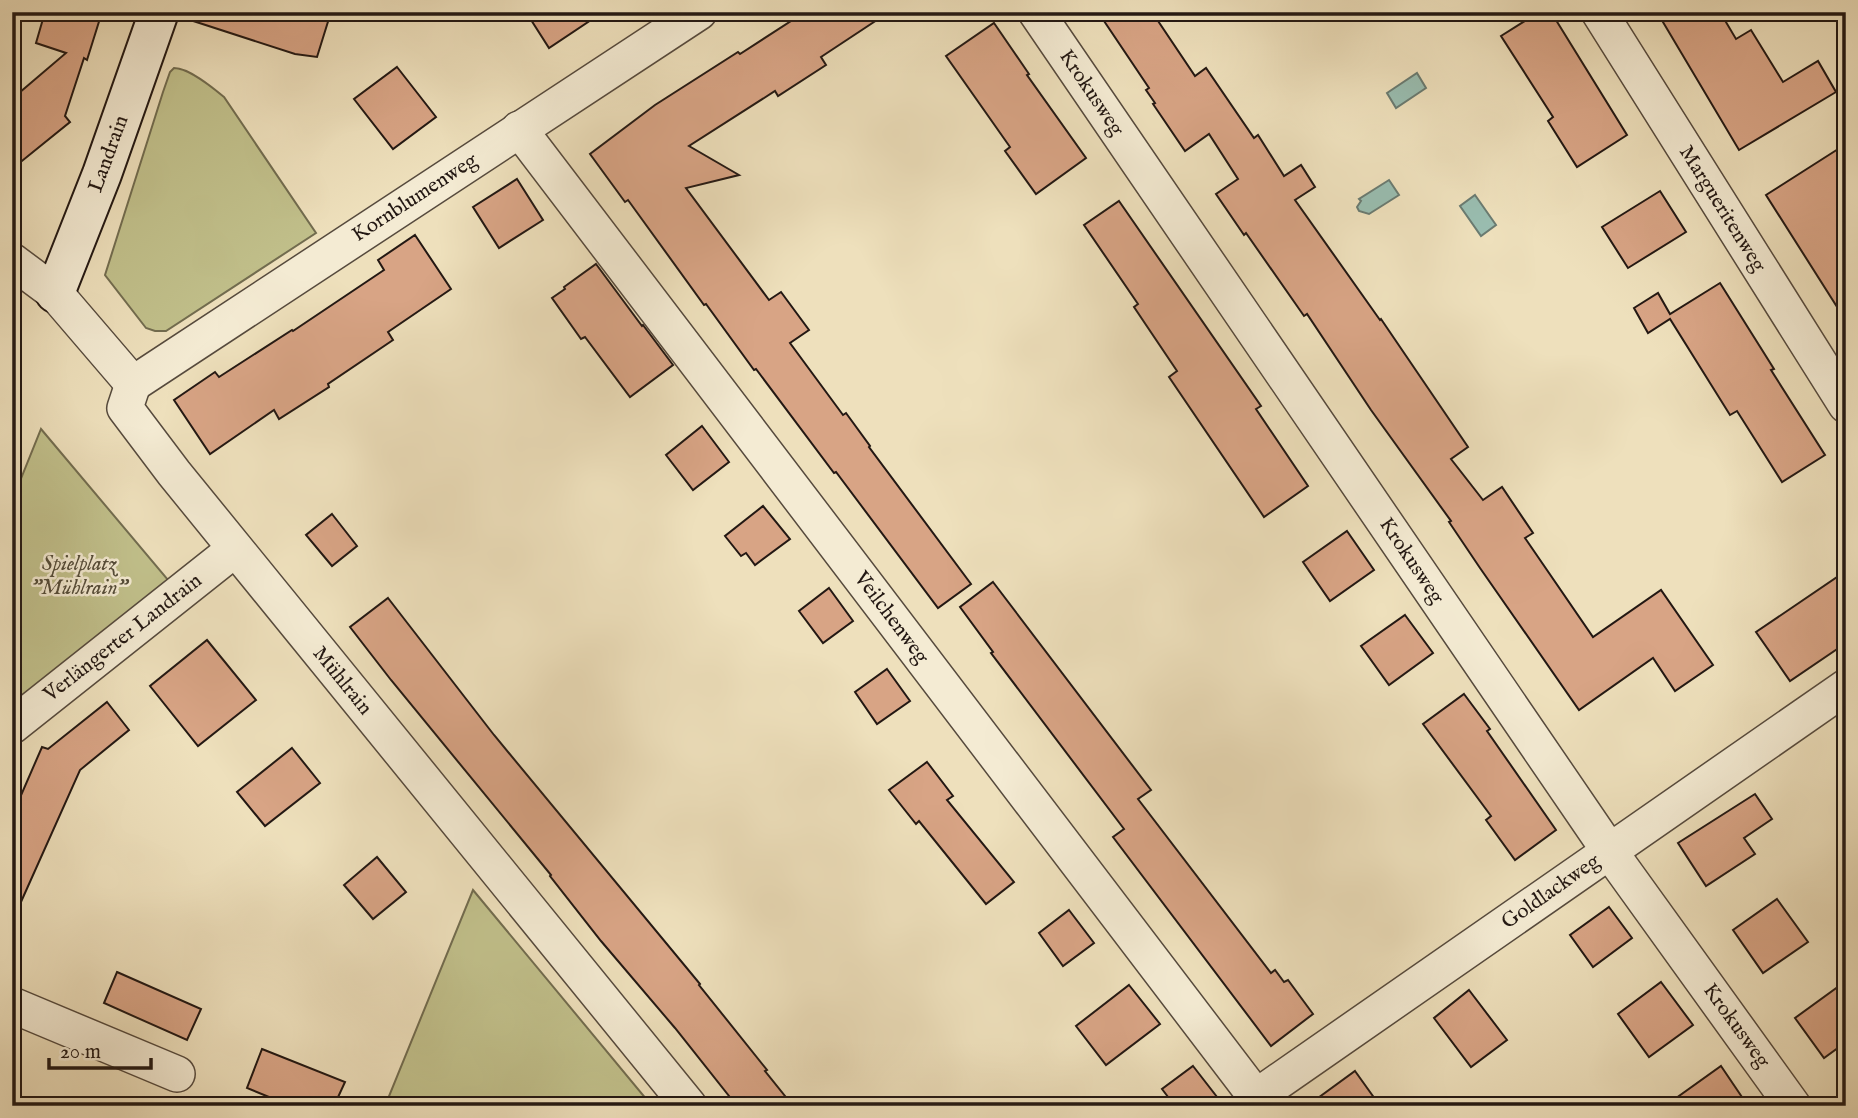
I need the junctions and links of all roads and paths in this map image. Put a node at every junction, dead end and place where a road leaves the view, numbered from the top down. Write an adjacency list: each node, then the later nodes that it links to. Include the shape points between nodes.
1 (159, 12): 7 (street, Landrain)
2 (699, 12): 5 (street, Kornblumenweg)
3 (1036, 12): 13 (street, Krokusweg)
4 (1599, 12): 9 (street, Margueritenweg)
5 (519, 129): 8 (street, Kornblumenweg); 16 (street, Veilchenweg)
6 (13, 263): 7 (street)
7 (55, 293): 8 (street)
8 (133, 384): 10 (street, Mühlrain, via 125,408)
9 (1846, 405)
10 (235, 549): 12 (street, Verlängerter Landrain); 17 (street, Mühlrain)
11 (1846, 687): 13 (street, Goldlackweg)
12 (12, 726)
13 (1610, 852): 16 (street, Goldlackweg); 18 (street, Krokusweg)
14 (12, 1005): 15 (street)
15 (177, 1074)
16 (1259, 1101)
17 (689, 1106)
18 (1793, 1106)

